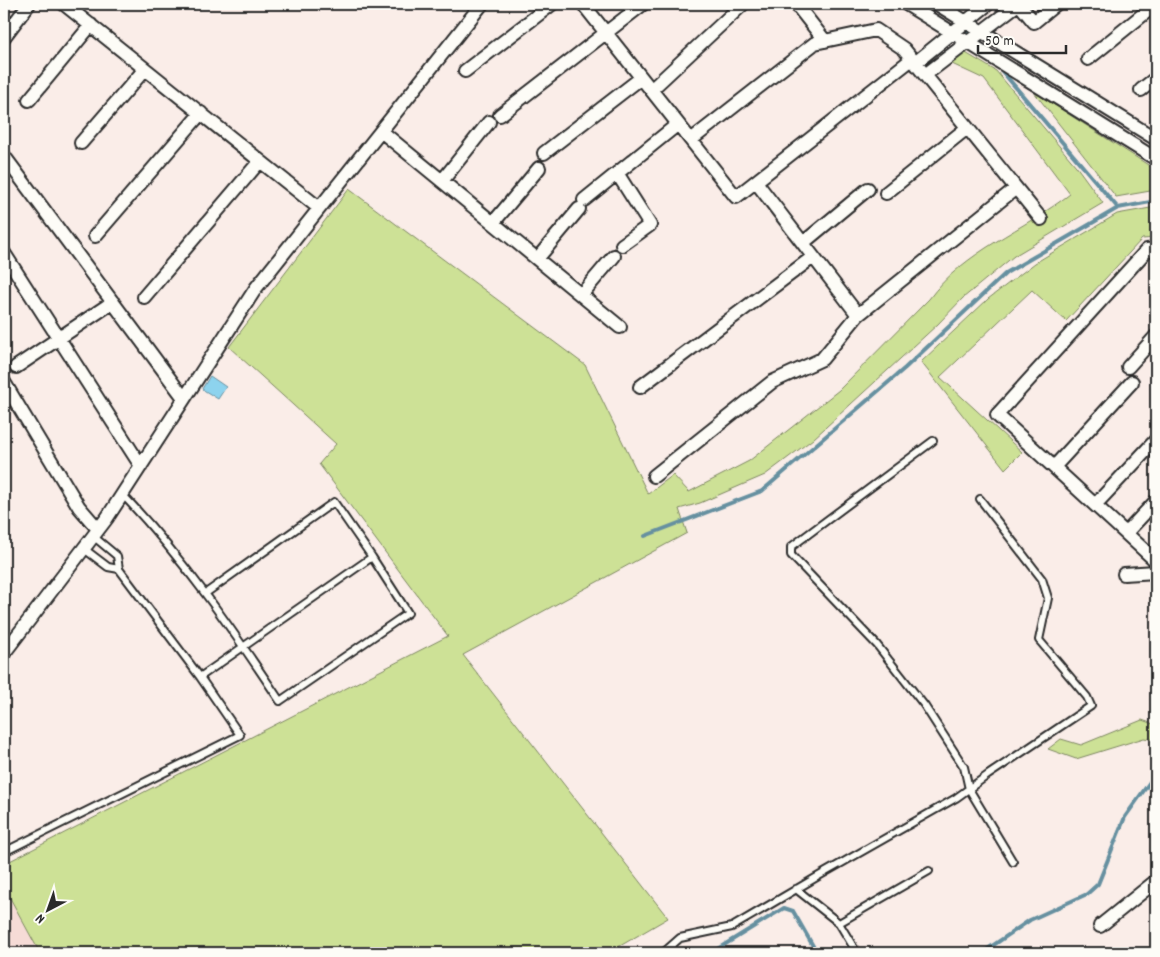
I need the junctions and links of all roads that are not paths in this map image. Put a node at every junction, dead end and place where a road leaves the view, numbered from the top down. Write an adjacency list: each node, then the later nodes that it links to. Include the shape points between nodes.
1 (29, 4): 20 (street)
2 (64, 4): 16 (street)
3 (482, 4): 36 (street)
4 (552, 4): 26 (street)
5 (583, 4): 19 (street)
6 (643, 4): 19 (street)
7 (743, 4): 30 (street)
8 (796, 4): 21 (street)
9 (906, 4): 18 (street)
10 (937, 4): 15 (street)
11 (988, 4): 15 (street)
12 (1018, 4): 13 (street, via 1034,22); 17 (street)
13 (1056, 4)
14 (1156, 4): 23 (street)
15 (966, 22): 17 (street); 18 (street)
16 (91, 25): 25 (street); 32 (street)
17 (982, 31): 22 (street); 38 (street)
18 (952, 32): 22 (street); 24 (street)
19 (606, 33): 28 (street); 46 (street, via 495,118)
20 (4, 37)
21 (826, 41): 24 (street, via 876,30 904,49); 37 (street, via 815,43)
22 (969, 42): 27 (street); 42 (street)
23 (1088, 59)
24 (914, 61): 27 (street); 47 (street)
25 (145, 69): 33 (street); 39 (street)
26 (465, 71)
27 (925, 76): 35 (street)
28 (641, 78): 30 (street); 40 (street)
29 (1156, 78): 31 (street)
30 (651, 90): 34 (street)
31 (1141, 90)
32 (29, 100)
33 (201, 113): 43 (street); 54 (street)
34 (678, 124): 37 (street); 45 (street)
35 (967, 128): 49 (street); 50 (street)
36 (381, 131): 46 (street); 51 (street)
37 (691, 140): 47 (street, via 736,197)
38 (1156, 140)
39 (81, 143)
40 (544, 153)
41 (4, 156): 64 (street)
42 (1156, 159)
43 (260, 160): 51 (street); 63 (street)
44 (539, 168): 53 (street)
45 (617, 173): 56 (street, via 650,225); 61 (street, via 582,204)
46 (442, 181): 53 (street)
47 (756, 182): 55 (street)
48 (868, 188): 55 (street)
49 (1016, 188): 52 (street); 65 (street)
50 (886, 193)
51 (319, 208): 74 (street, via 256,288)
52 (1041, 219)
53 (493, 224): 61 (street)
54 (95, 236)
55 (803, 243): 60 (street)
56 (622, 245)
57 (1156, 249): 78 (street, via 1147,250 997,414)
58 (4, 253): 68 (street)
59 (614, 256): 62 (street)
60 (813, 257): 65 (street); 73 (street)
61 (537, 259): 62 (street)
62 (581, 295): 66 (street)
63 (144, 297)
64 (113, 302): 68 (street); 74 (street)
65 (858, 315): 79 (street, via 822,359 772,382)
66 (620, 327)
67 (1156, 336): 70 (street)
68 (59, 338): 69 (street); 77 (street)
69 (16, 367)
70 (1128, 367)
71 (4, 382): 84 (street)
72 (1132, 382): 78 (street)
73 (640, 387)
74 (184, 398): 77 (street)
75 (1156, 440): 83 (street)
76 (933, 441): 96 (lane, via 791,547 791,555 877,645 924,705 964,767)
77 (141, 466): 80 (street)
78 (1054, 467): 83 (street)
79 (654, 476)
80 (122, 494): 84 (street); 92 (lane)
81 (980, 499): 96 (lane, via 1042,579 1048,598 1039,640 1091,706)
82 (1156, 501): 85 (street)
83 (1096, 505): 85 (street)
84 (96, 532): 86 (street); 89 (lane, via 116,556)
85 (1126, 533): 88 (street)
86 (83, 548): 89 (lane, via 108,567); 94 (street)
87 (372, 556): 92 (lane, via 334,502); 93 (lane); 93 (lane, via 408,613 400,619 280,701)
88 (1156, 560)
89 (119, 569): 95 (lane)
90 (1156, 572): 91 (street)
91 (1124, 574)
92 (206, 593): 93 (lane)
93 (243, 646): 95 (lane)
94 (4, 653)
95 (200, 677): 97 (lane, via 240,735)
96 (969, 789): 98 (lane); 101 (lane)
97 (4, 852)
98 (1012, 862)
99 (929, 870): 102 (lane)
100 (1156, 881): 103 (street)
101 (796, 889): 102 (lane); 104 (lane, via 732,927 680,938)
102 (839, 923): 105 (lane)
103 (1100, 926)
104 (663, 953)
105 (857, 953)

